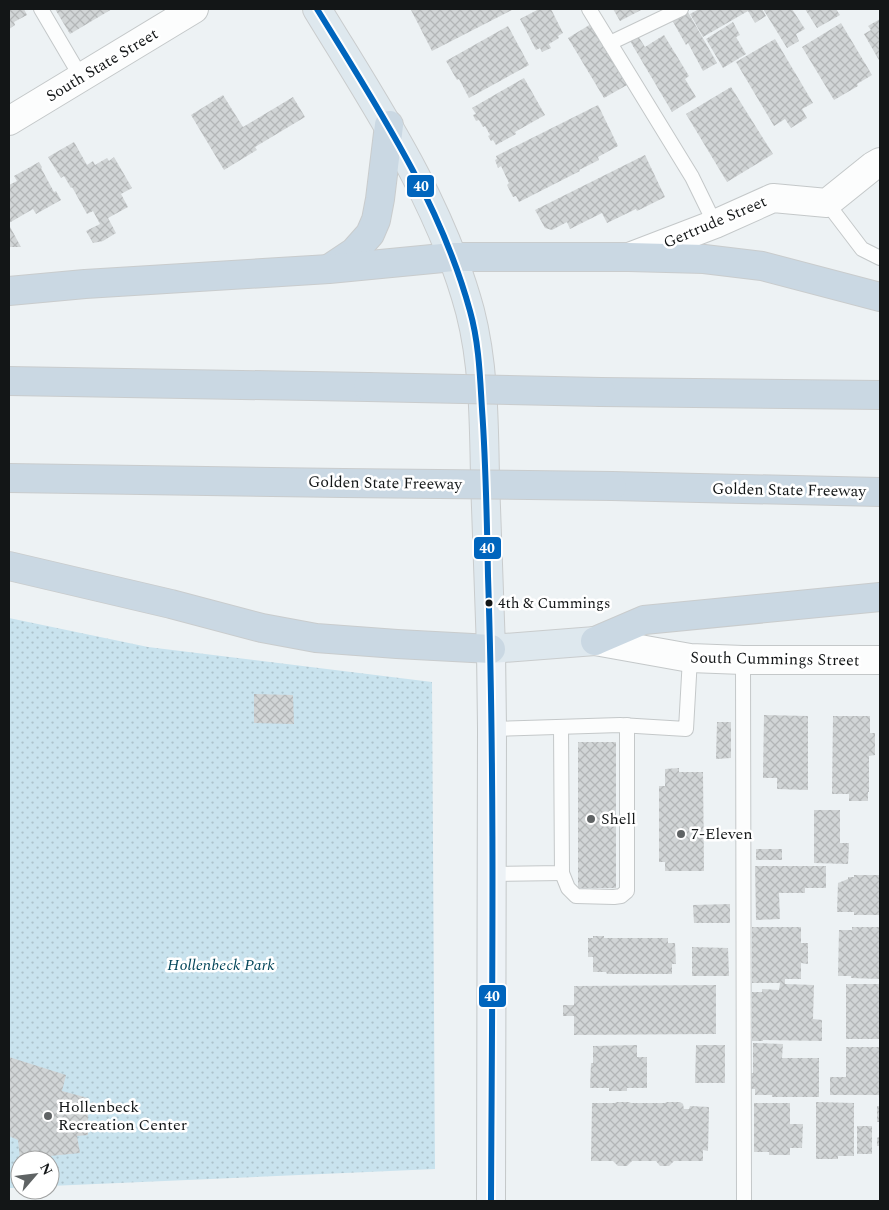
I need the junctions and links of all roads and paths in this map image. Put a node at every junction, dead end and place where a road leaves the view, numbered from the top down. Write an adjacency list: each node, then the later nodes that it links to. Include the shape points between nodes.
1 (41, 9): 7 (lane)
2 (194, 9): 7 (street, South State Street)
3 (317, 9): 9 (main road)
4 (589, 9): 6 (lane)
5 (681, 9): 6 (lane)
6 (610, 42): 12 (lane, via 692,177)
7 (81, 77): 8 (street, South State Street)
8 (9, 122)
9 (388, 125): 13 (main road, via 426,195); 16 (highway, via 376,220 370,234 354,252)
10 (880, 162): 11 (street)
11 (827, 202): 12 (street, Gertrude Street, via 772,198); 15 (lane, via 862,248)
12 (715, 224): 14 (street, Gertrude Street)
13 (453, 256): 14 (highway); 16 (highway); 26 (main road, via 479,355)
14 (628, 258): 18 (highway, via 704,259 762,266)
15 (880, 258)
16 (329, 269): 17 (highway)
17 (9, 291)
18 (880, 296)
19 (9, 381): 20 (highway, bridge)
20 (880, 394)
21 (9, 478): 22 (highway, Golden State Freeway, bridge)
22 (880, 492)
23 (9, 566): 26 (highway, via 262,628 316,638)
24 (880, 597): 25 (highway, via 644,620)
25 (595, 641): 26 (main road, South Cummings Street); 27 (street, South Cummings Street)
26 (491, 649): 32 (main road)
27 (690, 658): 28 (street, South Cummings Street); 30 (lane, via 686,729)
28 (743, 660): 29 (street, South Cummings Street); 36 (lane)
29 (880, 660)
30 (627, 725): 31 (lane); 33 (lane, via 627,891 614,897 576,896 568,888)
31 (561, 727): 32 (lane); 33 (lane)
32 (492, 729): 34 (main road)
33 (562, 873): 34 (lane)
34 (492, 874): 35 (main road)
35 (491, 1201)
36 (744, 1201)

